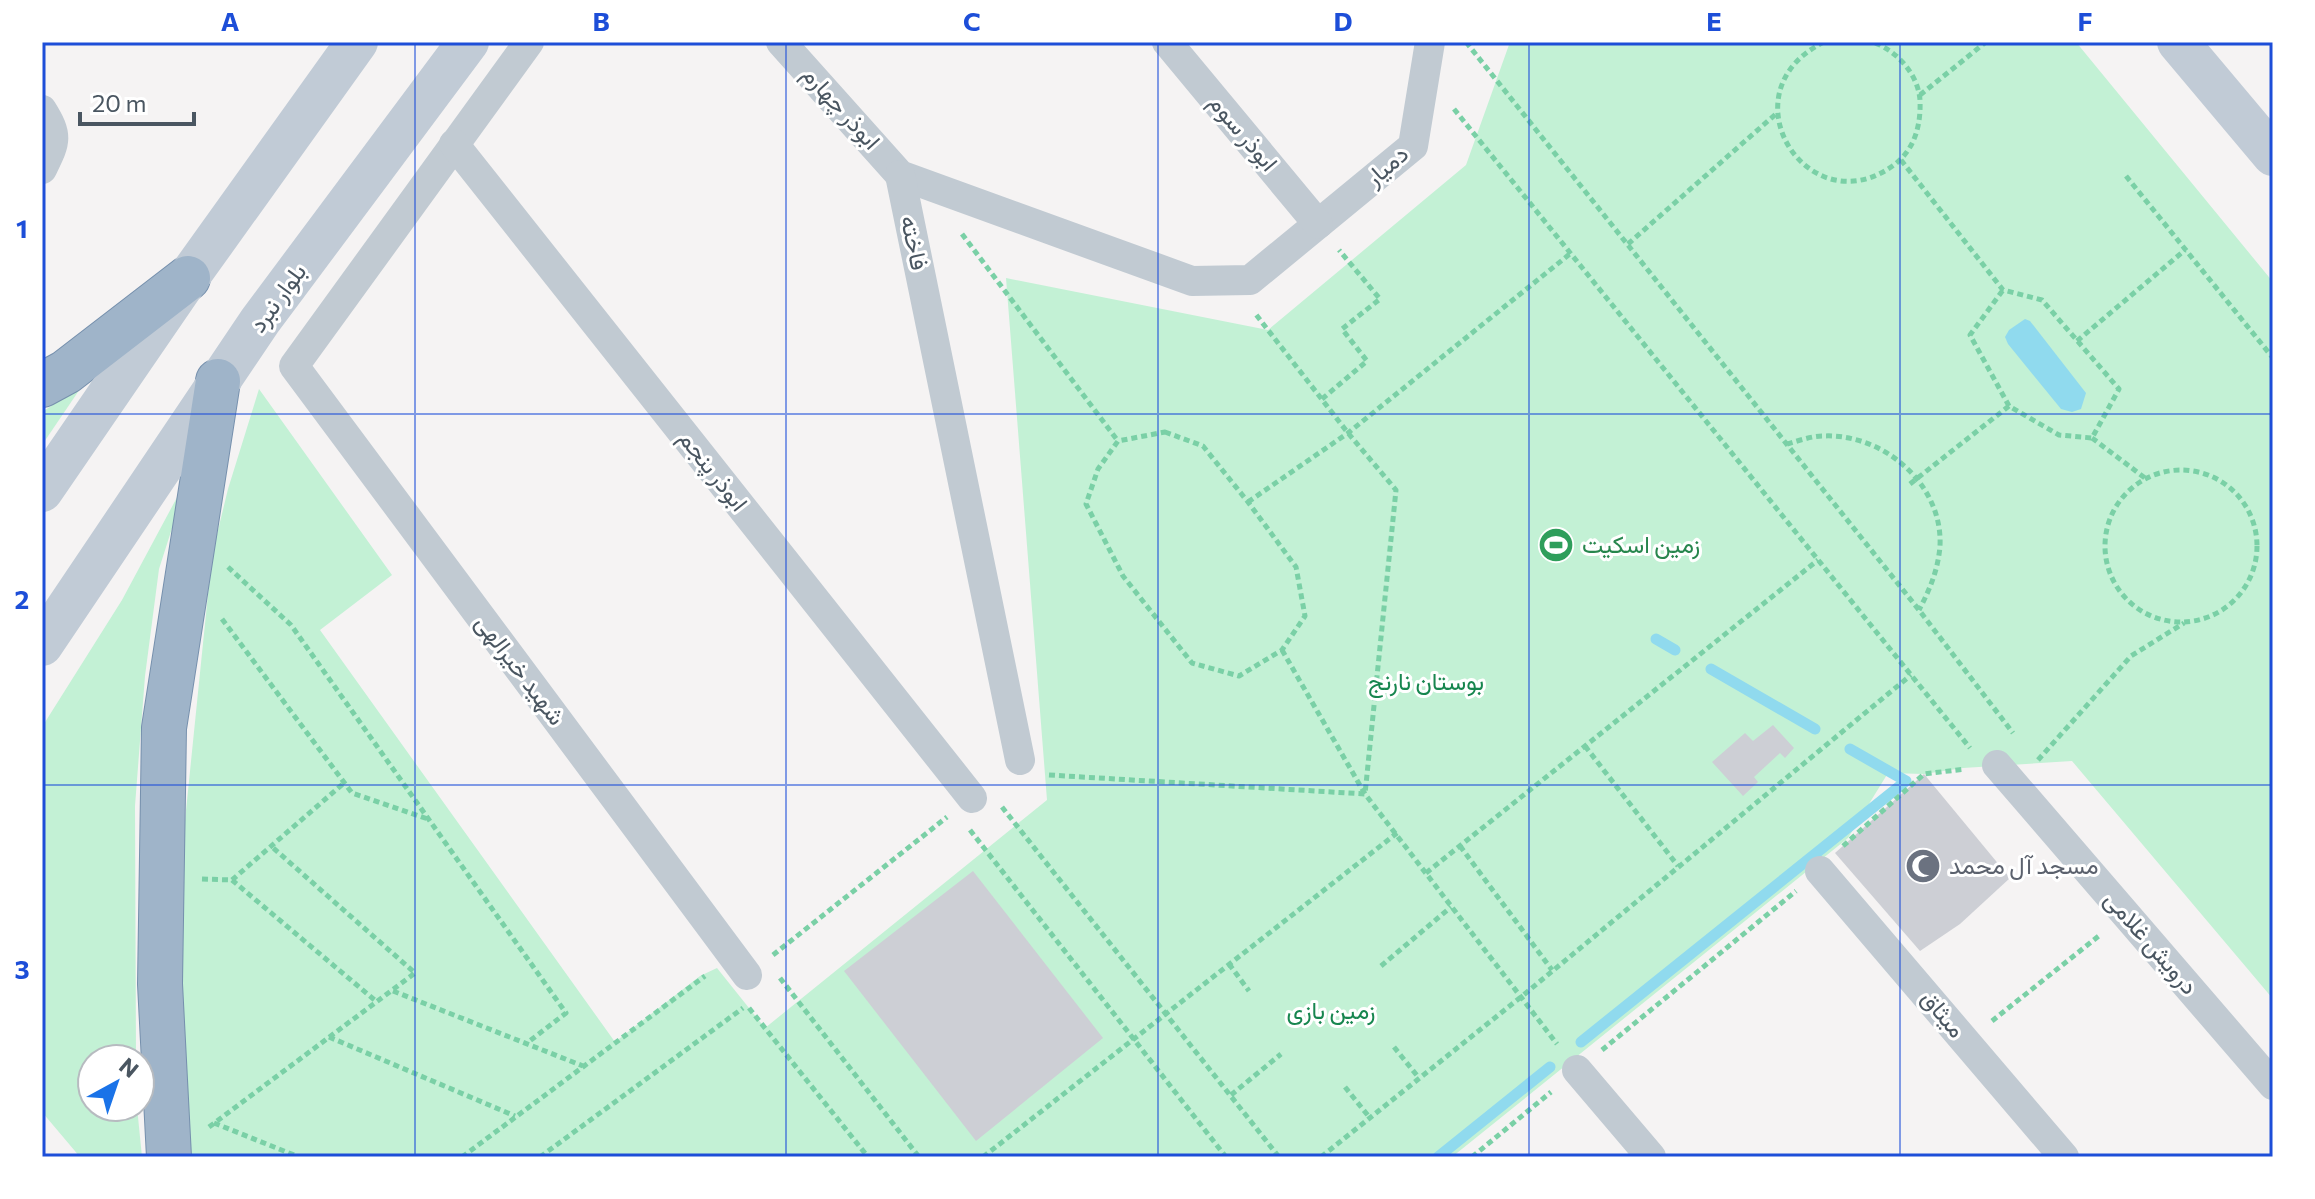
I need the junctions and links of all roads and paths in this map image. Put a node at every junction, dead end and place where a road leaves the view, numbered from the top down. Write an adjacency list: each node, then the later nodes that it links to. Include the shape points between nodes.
1 (357, 42): 27 (main road)
2 (468, 42): 32 (main road, بلوار نبرد)
3 (529, 42): 16 (street)
4 (781, 42): 20 (street, ابوذر چهارم)
5 (1167, 42): 22 (street, ابوذر سوم)
6 (1430, 42): 12 (street, دمیار)
7 (1466, 42): 24 (path)
8 (1824, 42): 15 (path, via 1790,67)
9 (1873, 42): 13 (path, via 1896,55)
10 (1986, 42): 13 (path)
11 (2178, 42): 17 (main road)
12 (1425, 74): 22 (street, دمیار, via 1413,146); 26 (path)
13 (1920, 95): 18 (path, via 1921,119)
14 (42, 110): 19 (street, via 54,143)
15 (1777, 113): 18 (path, via 1788,146 1813,172 1859,181); 24 (path)
16 (454, 144): 61 (street, ابوذر پنجم); 76 (street, شهید خیرالهی, via 294,366)
17 (2273, 155)
18 (1901, 160): 29 (path)
19 (42, 169)
20 (900, 175): 28 (street, فاخته, via 1192,281); 58 (street, فاخته)
21 (2126, 176): 25 (path)
22 (1318, 224): 28 (street, فاخته, via 1250,280); 34 (path, via 1380,299 1342,329 1367,361)
23 (962, 233): 38 (path)
24 (1628, 244): 39 (path)
25 (2185, 250): 30 (path); 31 (path)
26 (1571, 253): 36 (path); 46 (path)
27 (188, 278): 33 (highway); 43 (main road)
28 (1228, 281): 34 (path)
29 (2003, 290): 30 (path, via 2042,300); 35 (path, via 1970,335)
30 (2077, 341): 37 (path, via 2119,389)
31 (2273, 358)
32 (218, 381): 47 (main road, بلوار نبرد); 97 (highway, via 164,728 160,984)
33 (42, 385)
34 (1322, 399): 36 (path)
35 (2009, 406): 37 (path, via 2059,435); 40 (path)
36 (1348, 433): 44 (path); 60 (path, via 1396,490)
37 (2092, 438): 41 (path)
38 (1118, 441): 44 (path, via 1165,432 1203,446); 53 (path, via 1098,469 1086,504 1123,576 1192,663 1239,676)
39 (1787, 444): 40 (path, via 1822,436 1857,439 1890,453); 50 (path)
40 (1916, 477): 42 (path); 50 (path, via 1934,508 1940,543 1935,578)
41 (2145, 478): 51 (path, via 2111,515 2104,540 2107,566 2118,589 2136,608); 51 (path, via 2170,470 2218,479 2238,495 2251,516 2257,540 2246,587 2208,618)
42 (1910, 484)
43 (42, 491)
44 (1248, 502): 53 (path, via 1296,567 1305,616)
45 (219, 559): 62 (path, via 291,625)
46 (1818, 560): 54 (path); 56 (path)
47 (99, 562): 48 (main road); 52 (main road, بلوار نبرد)
48 (42, 605)
49 (215, 610): 59 (path)
50 (1919, 610): 55 (path)
51 (2184, 623): 57 (path, via 2131,656 2035,763)
52 (42, 645)
53 (1282, 650): 60 (path)
54 (1911, 675): 57 (path); 66 (path)
55 (2016, 737)
56 (1585, 746): 65 (path); 66 (path)
57 (1991, 766): 67 (path, via 1924,774); 72 (street, درویش غلامی)
58 (1033, 767): 60 (path)
59 (344, 783): 62 (path, via 352,793); 64 (path)
60 (1365, 794): 63 (path)
61 (964, 804): 76 (path); 81 (path, via 986,787); 83 (path)
62 (429, 819): 85 (path, via 566,1013)
63 (1397, 833): 68 (path); 73 (path)
64 (271, 846): 70 (path); 77 (path, via 415,973)
65 (1460, 846): 68 (path); 75 (path)
66 (1678, 866): 75 (path)
67 (1820, 871): 84 (street, میثاق); 89 (path)
68 (1426, 873): 71 (path)
69 (196, 879): 70 (path)
70 (232, 880): 80 (path)
71 (1451, 907): 74 (path); 79 (path)
72 (2126, 914): 84 (path); 91 (street, درویش غلامی)
73 (1229, 964): 78 (path); 81 (path)
74 (1381, 966)
75 (1552, 970): 79 (path)
76 (748, 982): 88 (path, via 717,968); 100 (path); 101 (path); 102 (path)
77 (393, 991): 80 (path); 85 (path)
78 (1249, 991)
79 (1521, 997): 89 (path); 90 (path)
80 (377, 1002): 82 (path)
81 (1166, 1013): 83 (path); 93 (path)
82 (329, 1037): 94 (path); 96 (path)
83 (1134, 1039): 103 (path); 104 (path)
84 (1966, 1041): 109 (street, میثاق)
85 (527, 1043): 88 (path)
86 (1394, 1047): 90 (path)
87 (1281, 1054): 93 (path)
88 (584, 1066): 94 (path)
89 (1577, 1070): 107 (path); 108 (street)
90 (1419, 1078): 95 (path)
91 (2273, 1085)
92 (1345, 1087): 95 (path)
93 (1231, 1095): 105 (path)
94 (516, 1117): 99 (path)
95 (1370, 1118): 106 (path)
96 (214, 1123): 97 (path); 98 (path)
97 (184, 1146)
98 (299, 1157)
99 (462, 1157)
100 (540, 1157)
101 (868, 1157)
102 (919, 1157)
103 (983, 1157)
104 (1226, 1157)
105 (1279, 1157)
106 (1321, 1157)
107 (1472, 1157)
108 (1651, 1157)
109 (2064, 1157)

